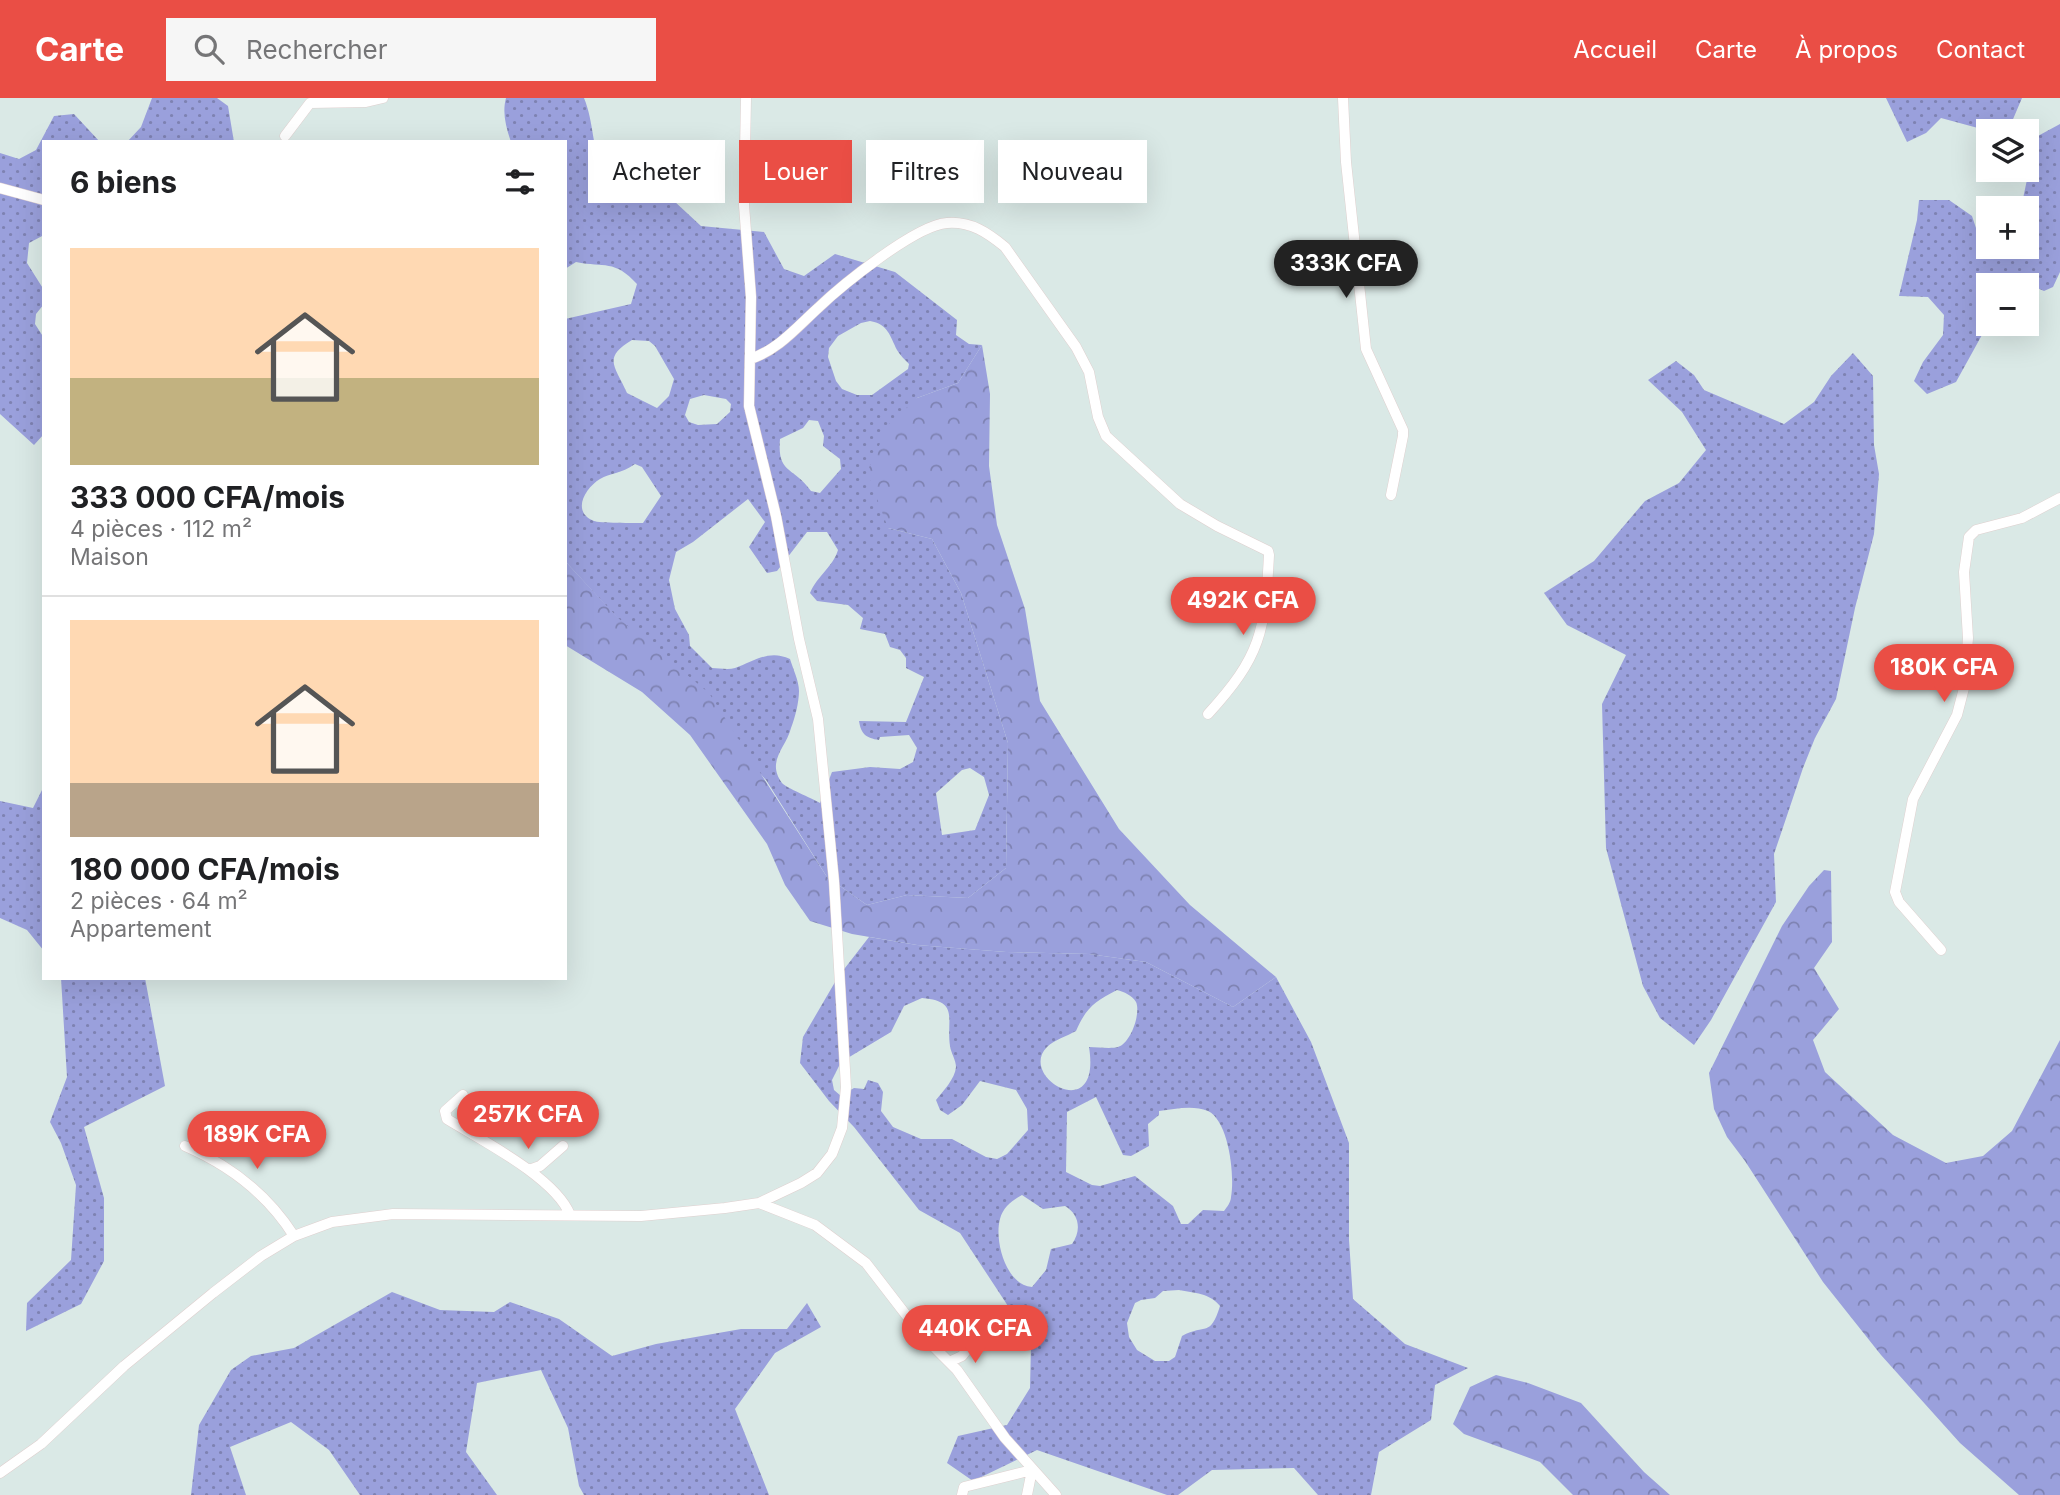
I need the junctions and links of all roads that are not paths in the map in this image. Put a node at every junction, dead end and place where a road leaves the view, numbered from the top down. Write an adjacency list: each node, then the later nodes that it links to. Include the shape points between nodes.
1 (383, 98): 4 (street, via 310,103)
2 (746, 98): 7 (street, via 744,205)
3 (1343, 98): 8 (street, via 1366,349 1404,436)
4 (285, 136)
5 (0, 188): 6 (street)
6 (42, 200)
7 (750, 359): 10 (street, via 771,351 849,281 935,225 966,224 994,238 1076,347 1089,372 1101,427 1111,441 1180,504 1268,551 1267,608 1255,650); 16 (street, via 750,415 818,719 834,881 846,1087 842,1128 826,1164 811,1178)
8 (1391, 495)
9 (2060, 498): 11 (street, via 2022,518 1976,530 1969,537 1964,572 1968,638 1964,688 1956,715 1913,799 1895,892)
10 (1208, 714)
11 (1941, 950)
12 (463, 1095): 15 (street, via 445,1111 447,1119)
13 (185, 1146): 18 (street, via 250,1184)
14 (563, 1146): 15 (street)
15 (529, 1170): 17 (street, via 565,1202)
16 (759, 1203): 17 (street, via 641,1216); 20 (street, via 815,1225 857,1256)
17 (570, 1215): 18 (street, via 380,1214 332,1222)
18 (295, 1236): 22 (street, via 213,1293 133,1358 41,1444)
19 (977, 1337): 20 (street, via 962,1356)
20 (949, 1362): 21 (street)
21 (1032, 1470): 23 (street, via 964,1487); 24 (street); 25 (street)
22 (0, 1474)
23 (962, 1495)
24 (1027, 1495)
25 (1056, 1495)

